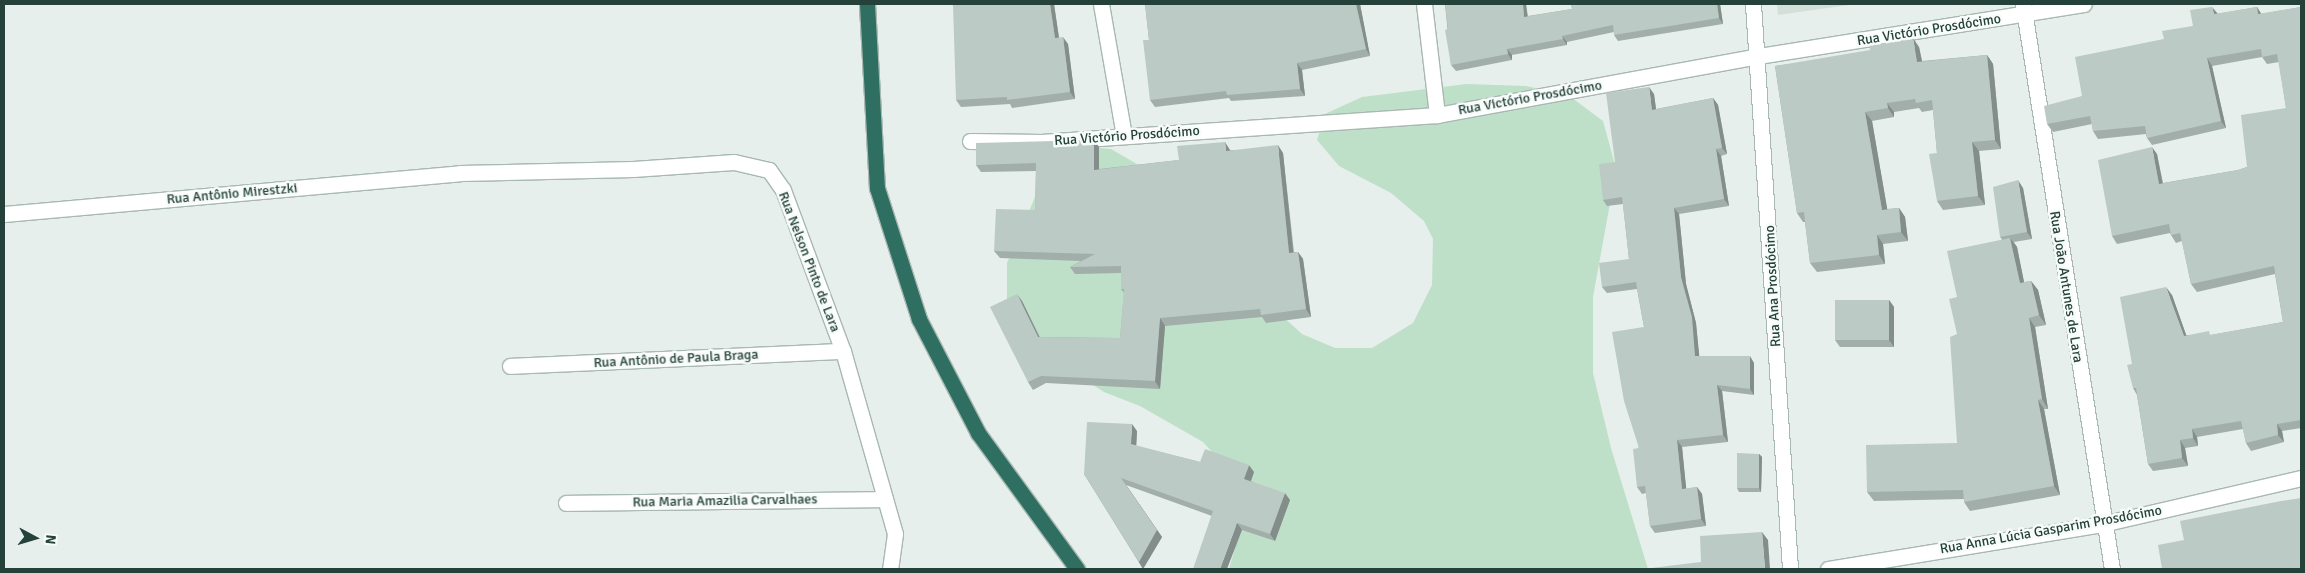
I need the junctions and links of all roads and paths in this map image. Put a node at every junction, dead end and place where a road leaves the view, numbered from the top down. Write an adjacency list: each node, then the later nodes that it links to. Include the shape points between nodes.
1 (867, 4): 20 (highway, via 877,188 919,319 978,433)
2 (1101, 4): 9 (street)
3 (1424, 4): 8 (street)
4 (1753, 4): 7 (street, Rua Ana Prosdócimo)
5 (2084, 4): 6 (street, Rua Victório Prosdócimo)
6 (2024, 9): 7 (street, Rua Victório Prosdócimo); 18 (street, Rua João Antunes de Lara)
7 (1759, 56): 8 (street, Rua Victório Prosdócimo); 21 (street, Rua Ana Prosdócimo)
8 (1437, 115): 9 (street, Rua Victório Prosdócimo)
9 (1124, 136): 10 (street, Rua Victório Prosdócimo, via 1041,142)
10 (970, 141)
11 (460, 173): 12 (street, Rua Antônio Mirestzki); 13 (street, Rua Nelson Pinto de Lara, via 633,169 734,162 769,170 783,190)
12 (4, 214)
13 (843, 351): 14 (street, Rua Antônio de Paula Braga); 16 (street, Rua Nelson Pinto de Lara)
14 (510, 366)
15 (2301, 478): 18 (street, Rua Anna Lúcia Gasparim Prosdócimo)
16 (885, 499): 17 (street, Rua Maria Amazilia Carvalhaes); 19 (street, Rua Nelson Pinto de Lara, via 895,534)
17 (566, 503)
18 (2102, 524): 22 (street, Rua Anna Lúcia Gasparim Prosdócimo); 23 (street, Rua João Antunes de Lara)
19 (890, 569)
20 (1077, 569)
21 (1790, 569)
22 (1828, 569)
23 (2112, 569)

